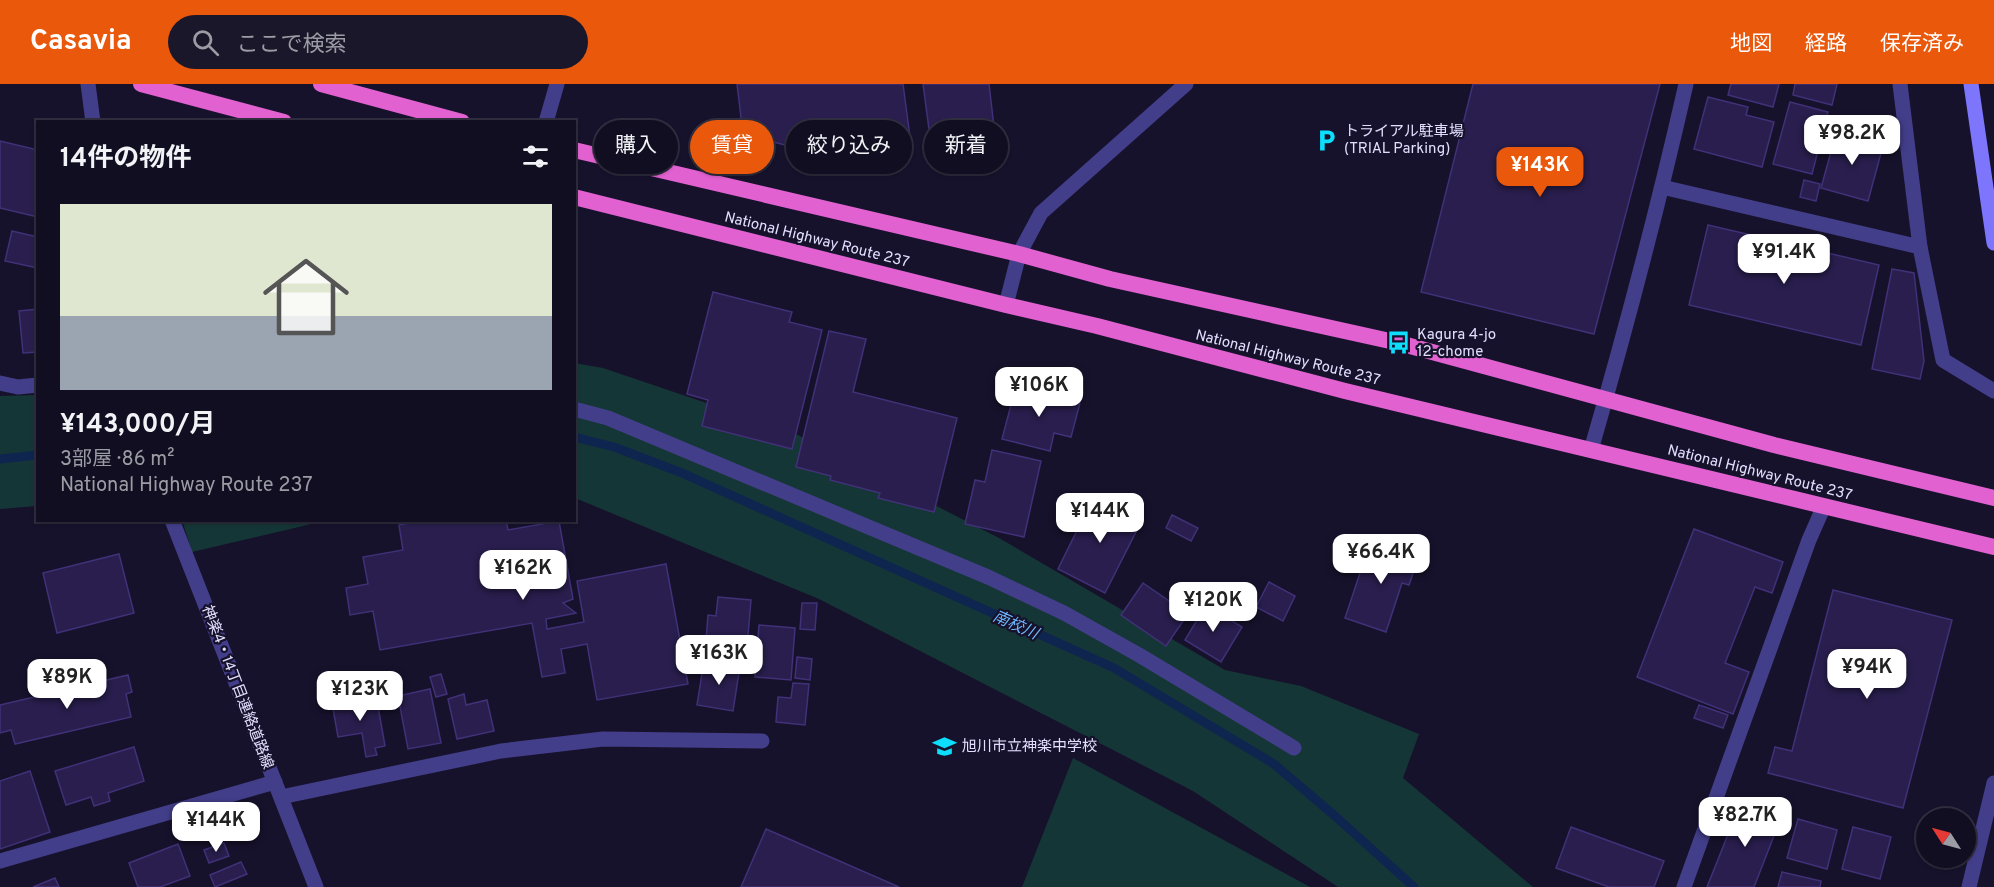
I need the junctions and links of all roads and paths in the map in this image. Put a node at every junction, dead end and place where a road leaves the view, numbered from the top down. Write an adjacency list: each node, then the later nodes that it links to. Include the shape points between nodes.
1 (88, 84): 9 (street)
2 (141, 84): 10 (highway)
3 (321, 84): 11 (highway)
4 (556, 84): 12 (street)
5 (1686, 84): 14 (street)
6 (1900, 84): 17 (street)
7 (1971, 84): 16 (main road)
8 (1180, 86): 18 (street, via 1041,213)
9 (93, 120)
10 (276, 120)
11 (455, 120)
12 (547, 120)
13 (576, 150): 18 (highway, National Highway Route 237)
14 (1662, 186): 17 (street); 23 (street)
15 (576, 198): 19 (highway, National Highway Route 237)
16 (1994, 243)
17 (1920, 247): 22 (street, via 1943,360)
18 (1019, 254): 19 (street); 23 (highway, National Highway Route 237, via 1110,279 1399,344)
19 (1006, 305): 25 (highway, National Highway Route 237)
20 (0, 383): 21 (street)
21 (36, 385)
22 (1994, 391)
23 (1605, 400): 25 (street); 26 (highway, National Highway Route 237)
24 (576, 410): 31 (street, via 608,418 988,577 1140,655)
25 (1591, 450): 27 (highway, National Highway Route 237)
26 (1994, 498)
27 (1824, 506): 29 (highway, National Highway Route 237); 36 (street)
28 (173, 522): 33 (street, 神楽4・14丁目連絡道路線)
29 (1994, 547)
30 (762, 741): 33 (street, via 603,739 501,751)
31 (1294, 748)
32 (1994, 783): 37 (street)
33 (278, 790): 34 (street); 35 (street, 神楽4・14丁目連絡道路線)
34 (0, 861)
35 (316, 887)
36 (1684, 887)
37 (1968, 887)

